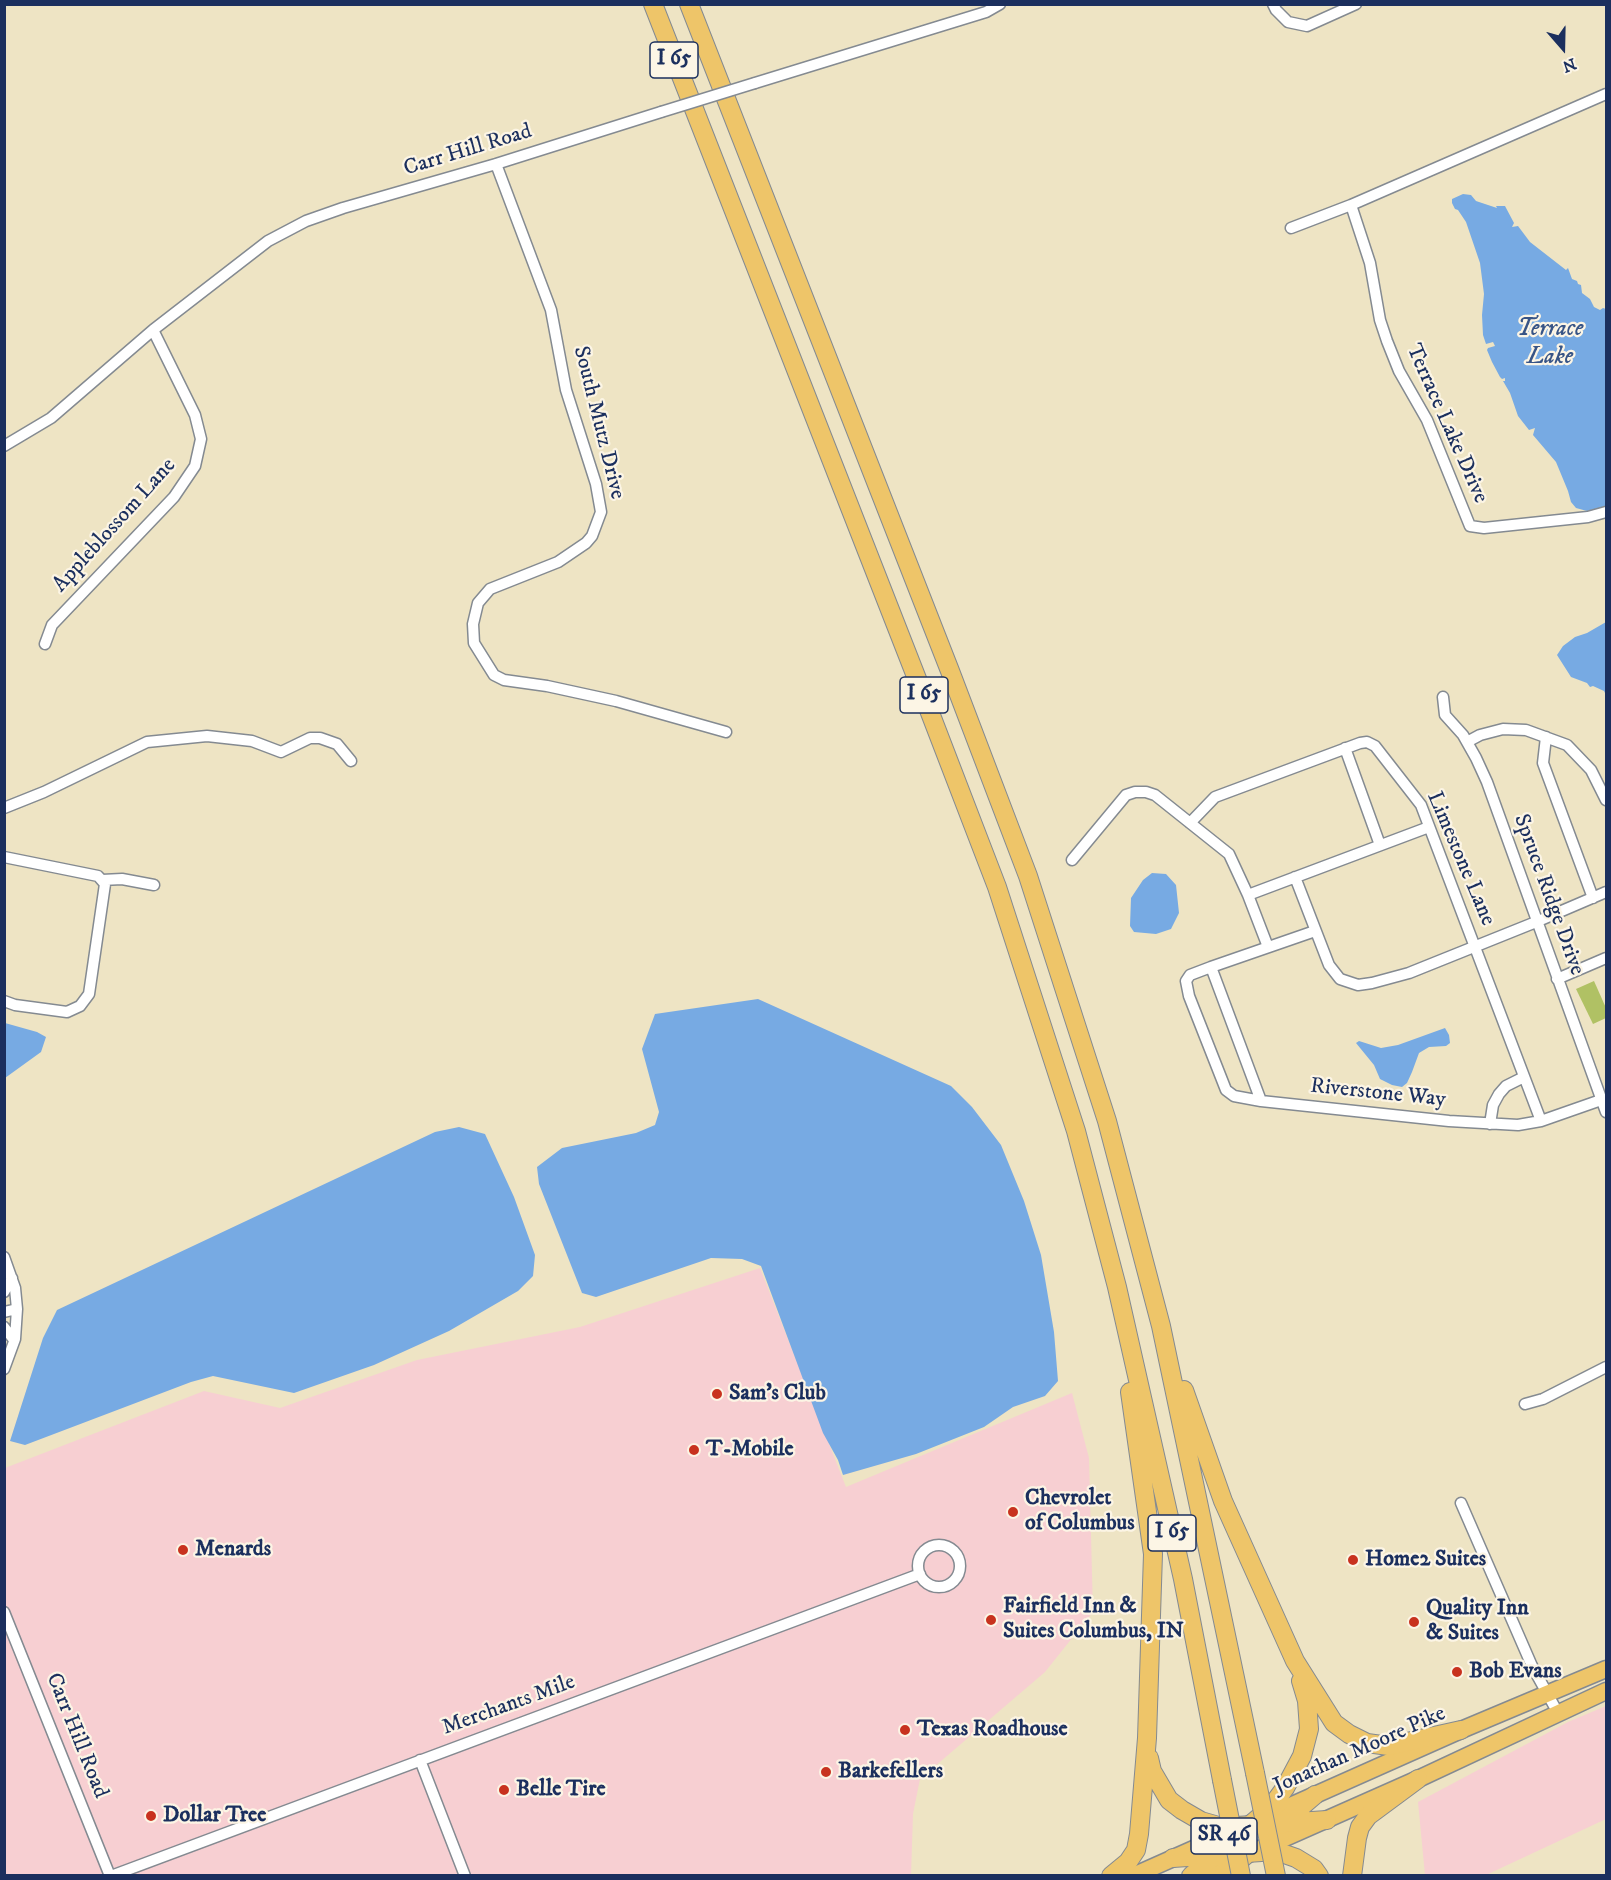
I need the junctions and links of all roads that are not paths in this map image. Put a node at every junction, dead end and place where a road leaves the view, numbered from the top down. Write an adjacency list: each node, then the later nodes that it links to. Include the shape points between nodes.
1 (653, 4): 49 (highway, I 65, via 997,887 1076,1131)
2 (689, 4): 53 (highway, I 65, via 1028,876 1107,1122)
3 (1000, 4): 7 (street, Carr Hill Road, bridge, via 986,12)
4 (1273, 4): 5 (street, via 1288,22 1307,26)
5 (1356, 4)
6 (1606, 94): 8 (street)
7 (496, 164): 10 (street, Carr Hill Road, via 306,221 268,241); 15 (street, South Mutz Drive, via 551,310 566,390 601,512 586,543 558,562 490,589 478,603 474,643 494,675 504,680 616,701)
8 (1351, 205): 9 (street); 12 (street, Terrace Lake Drive, via 1370,263 1387,342 1427,420 1470,526 1484,528)
9 (1292, 228)
10 (153, 330): 11 (street, Carr Hill Road, via 51,418); 13 (street, Appleblossom Lane, via 195,414 201,439 195,466 174,497 52,625)
11 (4, 446)
12 (1606, 512)
13 (45, 644)
14 (1443, 697): 17 (street, Spruce Ridge Drive, via 1445,715)
15 (726, 732)
16 (1546, 737): 17 (street, via 1526,730 1503,729); 20 (street, via 1567,745 1591,770); 32 (street, via 1543,763)
17 (1467, 742): 33 (street, Spruce Ridge Drive, via 1487,782)
18 (1345, 748): 22 (street, Limestone Lane, via 1215,797); 23 (street, Limestone Lane, via 1367,742 1375,746 1421,805); 24 (street)
19 (351, 761): 21 (street, via 337,744 320,738 310,738 281,752 252,741 207,736 147,742)
20 (1606, 800)
21 (4, 808)
22 (1190, 823): 26 (street, via 1155,795 1135,792 1126,795); 31 (street, via 1229,854)
23 (1429, 827): 24 (street); 35 (street, Limestone Lane)
24 (1380, 845): 27 (street)
25 (4, 857): 28 (street)
26 (1072, 860)
27 (1295, 877): 31 (street); 34 (street)
28 (102, 880): 29 (street); 40 (street, via 105,884 89,994 80,1006 57,1012)
29 (154, 885)
30 (1606, 892): 32 (street)
31 (1248, 895): 36 (street)
32 (1593, 898): 33 (street)
33 (1536, 922): 35 (street); 39 (street, Spruce Ridge Drive)
34 (1315, 931): 35 (street, via 1329,965 1340,979 1358,985 1408,973); 36 (street)
35 (1476, 946): 41 (street, Limestone Lane)
36 (1268, 947): 38 (street)
37 (1606, 958): 39 (street)
38 (1211, 967): 43 (street); 43 (street, Riverstone Way, via 1185,981 1189,996 1226,1090 1234,1096)
39 (1557, 980): 42 (street, Spruce Ridge Drive)
40 (4, 1001)
41 (1524, 1077): 45 (street, Limestone Lane); 46 (street, via 1499,1094)
42 (1601, 1100): 44 (street, Spruce Ridge Drive); 45 (street, Riverstone Way)
43 (1261, 1101): 46 (street, Riverstone Way)
44 (1606, 1112)
45 (1541, 1121): 46 (street, Riverstone Way)
46 (1490, 1124)
47 (4, 1257): 48 (street)
48 (12, 1278): 50 (street); 51 (street)
49 (1117, 1287): 68 (highway, via 1117,1310 1153,1554); 85 (highway, I 65, bridge, via 1183,1579)
50 (4, 1292)
51 (16, 1309): 52 (street); 55 (street)
52 (4, 1312)
53 (1161, 1326): 62 (highway, via 1222,1501); 86 (highway, I 65, bridge)
54 (4, 1327): 55 (street)
55 (14, 1340): 57 (street)
56 (1606, 1367): 58 (street)
57 (4, 1369)
58 (1525, 1404)
59 (1461, 1503): 65 (street)
60 (920, 1574): 69 (street, Merchants Mile)
61 (4, 1612): 78 (street, Carr Hill Road)
62 (1295, 1661): 67 (highway, via 1334,1722 1367,1743 1404,1744); 74 (highway, via 1307,1701 1308,1729 1302,1756 1285,1788)
63 (1606, 1669): 65 (highway, Jonathan Moore Pike / SR 46)
64 (1606, 1692): 66 (highway, SR 46)
65 (1548, 1694): 66 (street); 67 (highway, Jonathan Moore Pike / SR 46)
66 (1558, 1713): 70 (highway, SR 46)
67 (1461, 1730): 71 (highway, Jonathan Moore Pike / SR 46)
68 (1147, 1738): 74 (highway, via 1152,1771 1169,1800 1202,1821 1222,1827); 80 (highway, via 1136,1850)
69 (420, 1760): 78 (street, Merchants Mile); 79 (street)
70 (1419, 1779): 72 (highway, SR 46); 88 (highway, via 1368,1816 1357,1838)
71 (1315, 1795): 73 (highway); 74 (highway, Jonathan Moore Pike / SR 46)
72 (1327, 1820): 73 (highway); 75 (highway, SR 46)
73 (1283, 1823): 74 (highway); 75 (highway)
74 (1249, 1825): 76 (highway); 77 (highway, Jonathan Moore Pike / SR 46)
75 (1249, 1853): 76 (highway); 83 (highway, SR 46); 84 (highway); 87 (highway, via 1276,1851 1296,1858)
76 (1215, 1855): 77 (highway); 82 (highway)
77 (1173, 1858): 81 (highway, Jonathan Moore Pike / SR 46)
78 (111, 1875)
79 (465, 1875)
80 (1111, 1875)
81 (1133, 1875)
82 (1191, 1875)
83 (1199, 1875)
84 (1223, 1875)
85 (1241, 1875)
86 (1276, 1875)
87 (1319, 1875)
88 (1352, 1875)

